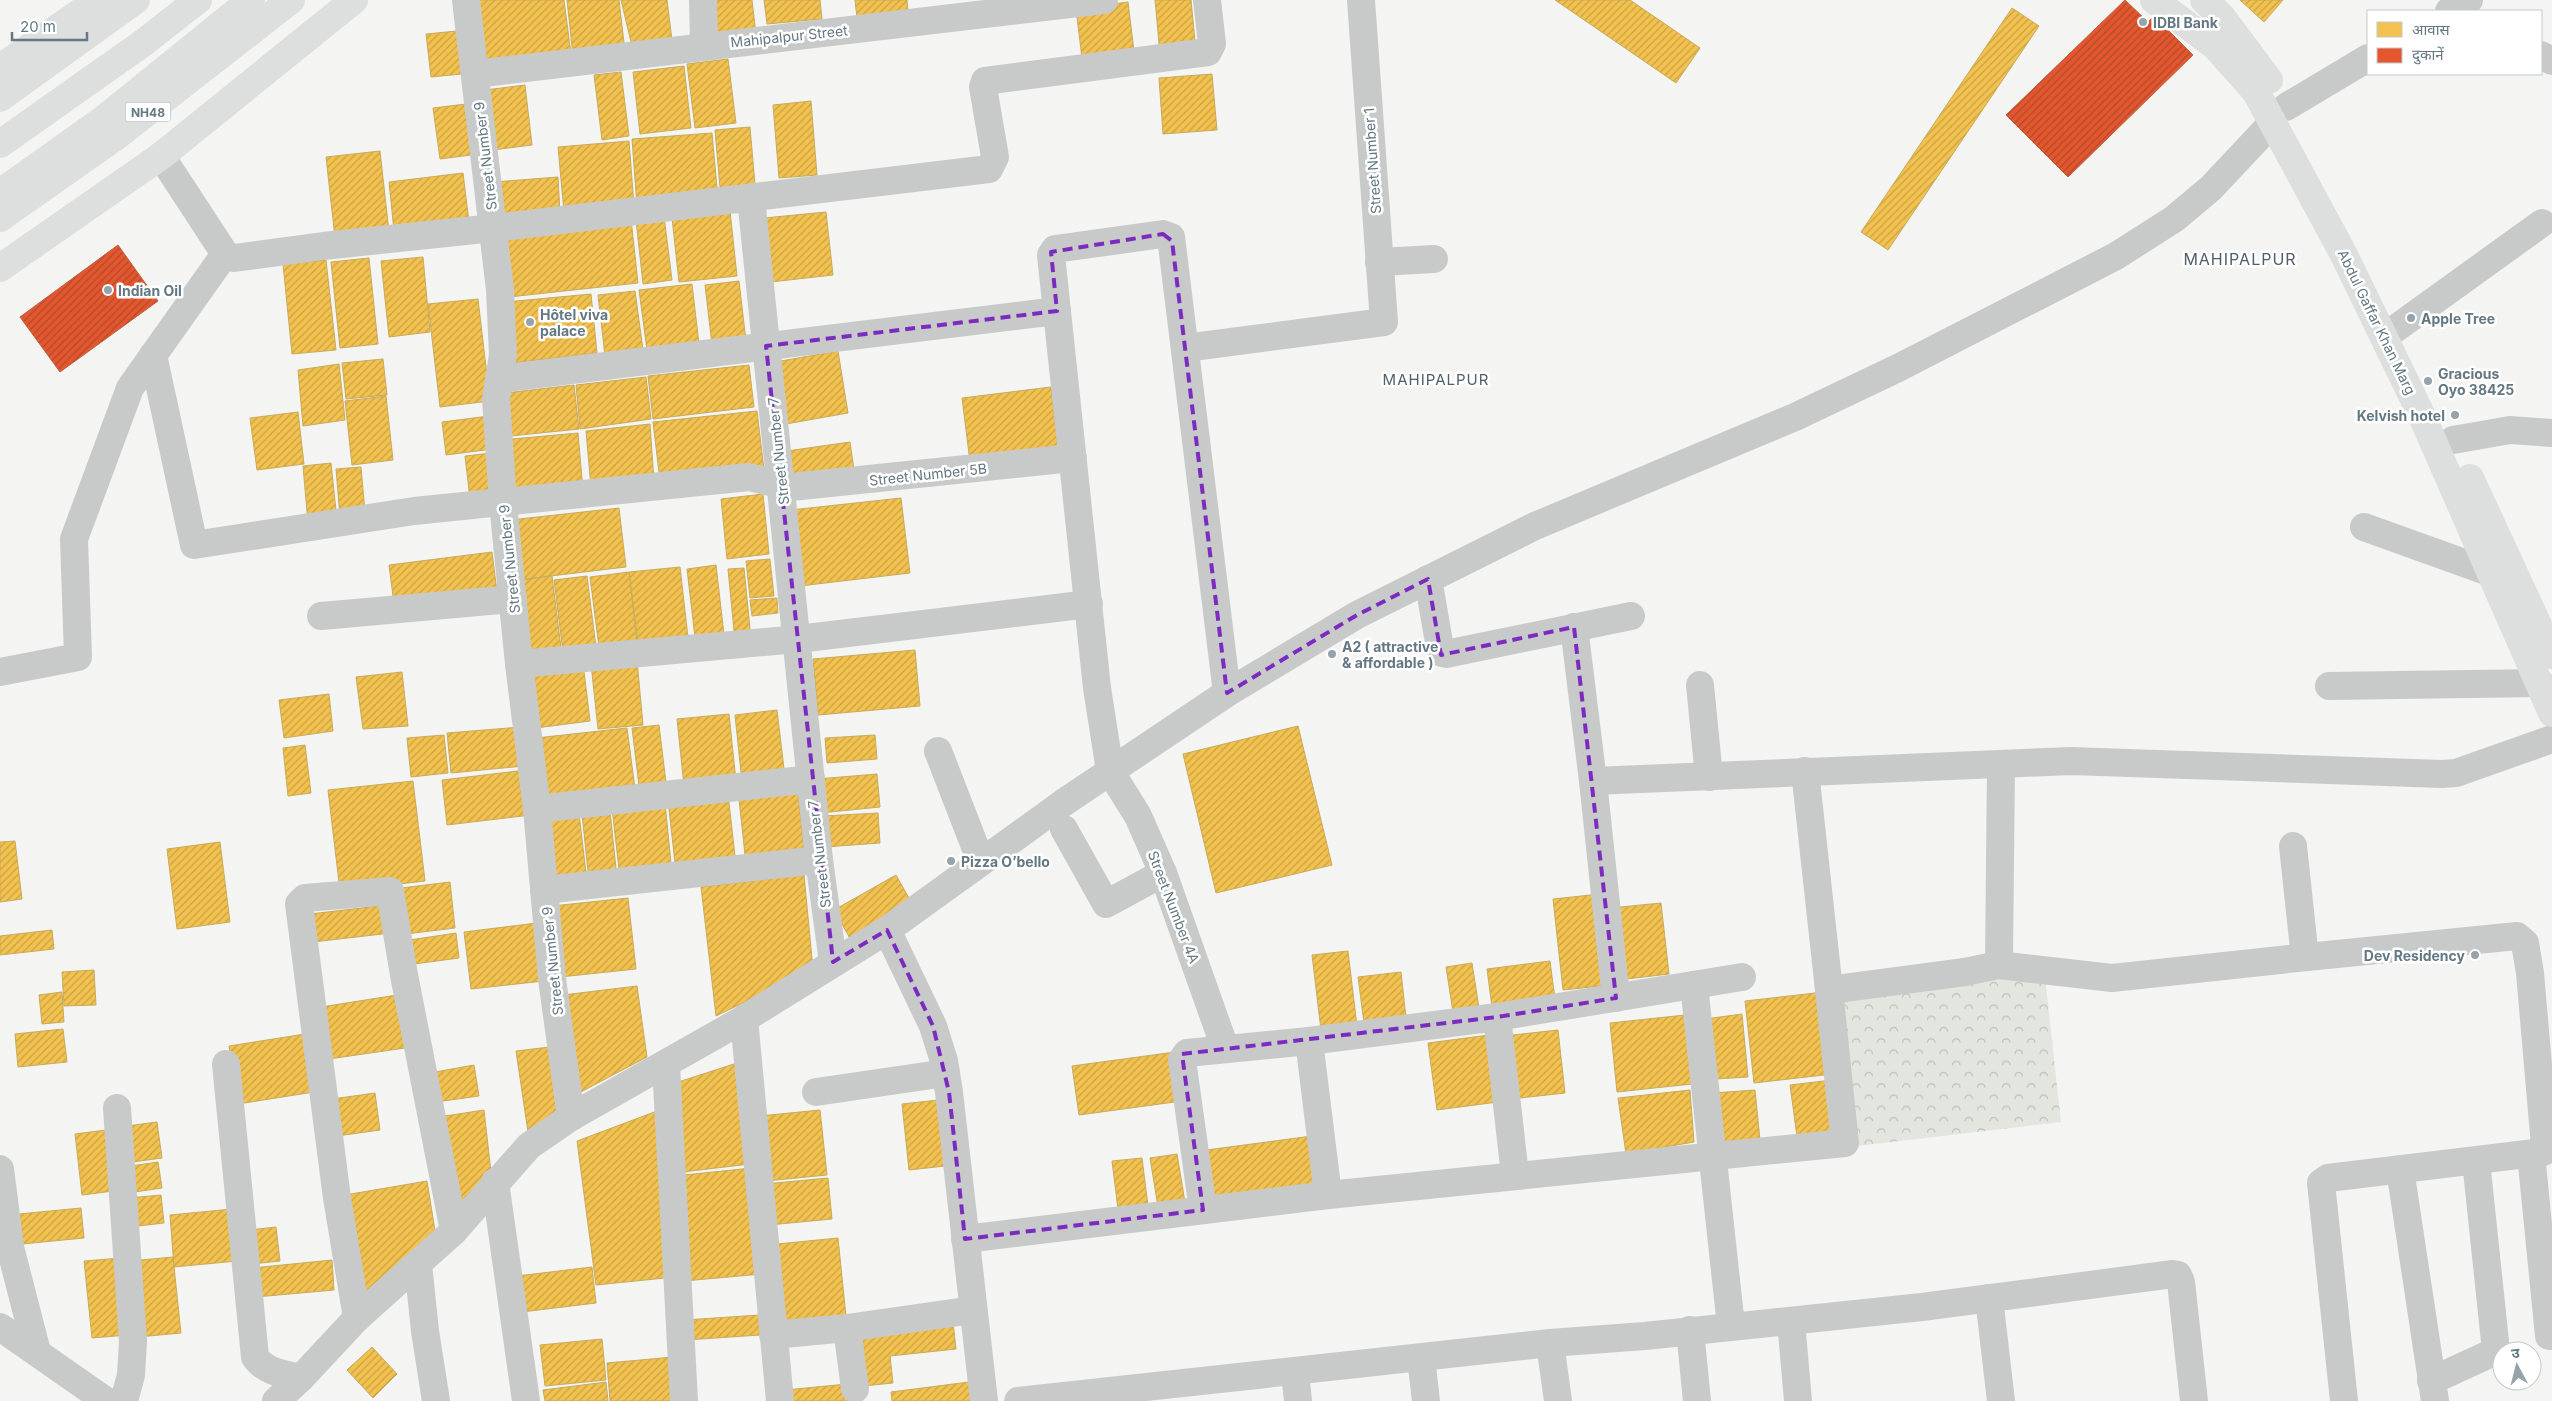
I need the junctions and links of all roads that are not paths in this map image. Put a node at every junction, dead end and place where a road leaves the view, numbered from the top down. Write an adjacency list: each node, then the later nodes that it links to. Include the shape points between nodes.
1 (98, 0): 16 (main road)
2 (136, 0): 18 (main road)
3 (198, 0): 20 (main road)
4 (251, 0): 22 (main road, via 104,120)
5 (291, 0): 24 (main road, NH48, via 118,135)
6 (354, 0): 21 (main road)
7 (466, 0): 17 (street, Street Number 9)
8 (703, 0): 14 (street)
9 (1104, 0): 14 (street, Mahipalpur Street)
10 (1207, 0): 23 (street, via 1212,44 1208,52 985,81 983,87 994,157 989,169)
11 (1361, 0): 29 (street, Street Number 1)
12 (2154, 0): 19 (main road, Abdul Gaffar Khan Marg, via 2196,30 2234,64)
13 (2204, 0): 19 (main road, Abdul Gaffar Khan Marg, via 2222,17)
14 (704, 45): 17 (street, Mahipalpur Street)
15 (2367, 59): 19 (street)
16 (0, 68)
17 (475, 74): 26 (street, Street Number 9)
18 (0, 98)
19 (2279, 114): 32 (main road, Abdul Gaffar Khan Marg); 43 (main road, Abdul Gaffar Khan Marg, via 2421,414); 44 (street, via 2211,188 2174,219 2116,256 1795,417 1535,526)
20 (0, 144)
21 (161, 156): 27 (street); 30 (main road)
22 (0, 193)
23 (751, 198): 26 (street); 33 (street, Street Number 7)
24 (0, 218)
25 (2542, 222): 32 (street)
26 (494, 228): 27 (street, via 234,258); 36 (street, Street Number 9, via 503,326)
27 (225, 254): 35 (street)
28 (1434, 259): 29 (street)
29 (1379, 262): 34 (street, Street Number 1, via 1384,322)
30 (0, 268)
31 (1057, 311): 33 (street); 34 (street, via 1051,252 1060,248 1166,234 1172,241); 39 (street)
32 (2395, 329): 38 (main road, Abdul Gaffar Khan Marg)
33 (766, 346): 36 (street); 40 (street, Street Number 7)
34 (1185, 348): 57 (street)
35 (153, 355): 41 (street, via 194,545 414,511); 53 (street, via 130,388 74,539 78,657)
36 (498, 379): 41 (street, Street Number 9, via 497,420)
37 (2552, 433): 38 (street, via 2510,430)
38 (2452, 440): 51 (main road, Abdul Gaffar Khan Marg)
39 (1073, 458): 40 (street, Street Number 5B); 46 (street)
40 (782, 487): 41 (street, via 754,477); 50 (street, Street Number 7)
41 (504, 503): 45 (street, Street Number 9)
42 (2364, 527): 43 (street)
43 (2492, 573): 54 (main road, Abdul Gaffar Khan Marg)
44 (1428, 580): 49 (street, via 1442,653); 57 (street, via 1357,615)
45 (513, 599): 47 (street); 52 (street, Street Number 9)
46 (1089, 604): 50 (street); 62 (street)
47 (321, 616)
48 (1631, 616): 49 (street)
49 (1574, 627): 66 (street)
50 (798, 639): 52 (street); 65 (street, Street Number 7)
51 (2552, 654)
52 (519, 664): 67 (street, Street Number 9)
53 (0, 672)
54 (2540, 683): 56 (street); 58 (main road, Abdul Gaffar Khan Marg)
55 (1700, 685): 64 (street)
56 (2329, 686)
57 (1226, 694): 62 (street)
58 (2552, 713)
59 (2552, 739): 61 (street, via 2456,773 2442,774 2071,761)
60 (938, 751): 71 (street)
61 (2001, 764): 63 (street); 77 (street)
62 (1110, 771): 71 (street); 72 (street, Street Number 4A, via 1138,816)
63 (1805, 771): 64 (street); 81 (street)
64 (1710, 777): 66 (street)
65 (811, 778): 67 (street); 70 (street, Street Number 7)
66 (1593, 781): 82 (street)
67 (537, 809): 73 (street, Street Number 9)
68 (1064, 829): 72 (street, via 1106,904)
69 (2292, 846): 75 (street)
70 (819, 860): 73 (street); 76 (street, Street Number 7)
71 (981, 862): 74 (street)
72 (1163, 873): 86 (street, Street Number 4A)
73 (544, 890): 92 (street, Street Number 9, via 552,979)
74 (887, 930): 76 (street); 89 (street, via 933,1026)
75 (2307, 957): 77 (street, via 2112,978); 78 (street, via 2517,936)
76 (833, 962): 84 (street)
77 (1998, 965): 81 (street)
78 (2541, 967): 94 (street, via 2545,1146 2543,1152)
79 (1742, 976): 80 (street)
80 (1694, 984): 82 (street); 93 (street)
81 (1829, 990): 93 (street, via 1845,1142)
82 (1616, 998): 83 (street)
83 (1497, 1017): 85 (street); 98 (street)
84 (744, 1019): 88 (street); 113 (street)
85 (1309, 1041): 86 (street); 100 (street)
86 (1225, 1048): 101 (street, via 1187,1053 1183,1057)
87 (226, 1064): 119 (street, via 255,1357 268,1369)
88 (666, 1065): 92 (street); 127 (street)
89 (946, 1073): 90 (street); 103 (street)
90 (816, 1092)
91 (117, 1108): 123 (street, via 133,1341 131,1375)
92 (571, 1117): 99 (street, via 528,1146)
93 (1714, 1154): 98 (street); 109 (street)
94 (2531, 1154): 95 (street); 114 (street)
95 (2476, 1161): 96 (street); 121 (street, via 2496,1351)
96 (2400, 1169): 121 (street); 138 (street, via 2328,1178 2321,1183)
97 (0, 1170): 116 (street, via 10,1247)
98 (1515, 1175): 100 (street)
99 (495, 1182): 102 (street); 126 (street)
100 (1328, 1195): 101 (street)
101 (1203, 1210): 103 (street)
102 (454, 1231): 104 (street); 107 (street, via 390,891 304,898 299,904 300,913 337,1198)
103 (965, 1239): 106 (street)
104 (418, 1264): 107 (street); 125 (street)
105 (1989, 1298): 108 (street); 136 (street); 137 (street, via 2178,1275)
106 (973, 1310): 111 (street); 129 (street)
107 (357, 1318): 119 (street)
108 (1790, 1321): 109 (street); 135 (street)
109 (1732, 1326): 112 (street)
110 (0, 1327): 116 (street)
111 (847, 1328): 113 (street); 120 (street)
112 (1690, 1330): 115 (street); 134 (street)
113 (773, 1335): 128 (street)
114 (2549, 1336)
115 (1550, 1343): 117 (street); 133 (street)
116 (37, 1352): 122 (street)
117 (1421, 1358): 118 (street); 132 (street)
118 (1295, 1372): 130 (street); 131 (street)
119 (301, 1378): 124 (street)
120 (855, 1389)
121 (2433, 1391)
122 (106, 1401)
123 (124, 1401)
124 (276, 1401)
125 (436, 1401)
126 (526, 1401)
127 (684, 1401)
128 (780, 1401)
129 (984, 1401)
130 (1018, 1401)
131 (1298, 1401)
132 (1426, 1401)
133 (1558, 1401)
134 (1697, 1401)
135 (1798, 1401)
136 (2001, 1401)
137 (2194, 1401)
138 (2344, 1401)

